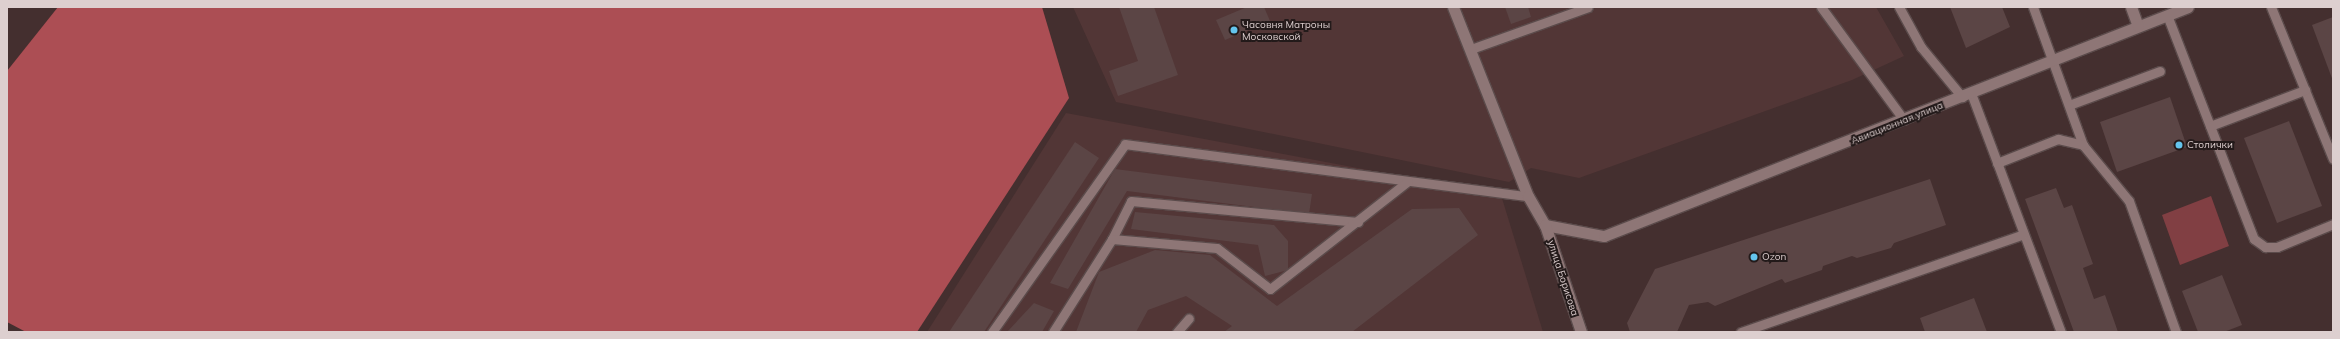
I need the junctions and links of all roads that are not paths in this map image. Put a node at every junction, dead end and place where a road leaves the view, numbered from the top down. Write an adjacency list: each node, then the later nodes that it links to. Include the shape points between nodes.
1 (1453, 7): 11 (street, улица Борисова)
2 (1588, 7): 11 (lane)
3 (1821, 7): 17 (lane)
4 (1899, 7): 15 (lane, via 1921,47)
5 (2033, 7): 12 (lane)
6 (2131, 7): 10 (street)
7 (2188, 7): 9 (street, Авиационная улица)
8 (2271, 7): 14 (lane)
9 (2167, 15): 10 (street, Авиационная улица); 18 (lane)
10 (2138, 26): 12 (street, Авиационная улица)
11 (1471, 49): 24 (street, улица Борисова)
12 (2054, 60): 15 (street, Авиационная улица); 16 (lane)
13 (2160, 71): 16 (lane)
14 (2305, 90): 18 (lane); 20 (lane)
15 (1966, 95): 17 (street, Авиационная улица); 22 (lane)
16 (2069, 105): 19 (lane)
17 (1904, 120): 27 (street, Авиационная улица, via 1604,236)
18 (2210, 126): 26 (lane, via 2254,239 2265,247 2277,247)
19 (2083, 144): 22 (lane, via 2058,139); 37 (lane, via 2129,201)
20 (2330, 146): 21 (lane)
21 (2333, 159)
22 (1997, 163): 28 (lane)
23 (1408, 181): 24 (lane); 25 (lane); 31 (lane, via 1125,144)
24 (1528, 196): 27 (street, улица Борисова)
25 (1358, 222): 29 (lane, via 1131,201); 29 (lane, via 1270,289 1216,248)
26 (2333, 224)
27 (1545, 225): 34 (street, улица Борисова)
28 (2024, 234): 35 (lane); 36 (lane)
29 (1112, 240): 32 (lane)
30 (1189, 318): 33 (lane)
31 (992, 332)
32 (1053, 332)
33 (1177, 332)
34 (1581, 332)
35 (1741, 332)
36 (2061, 332)
37 (2176, 332)

